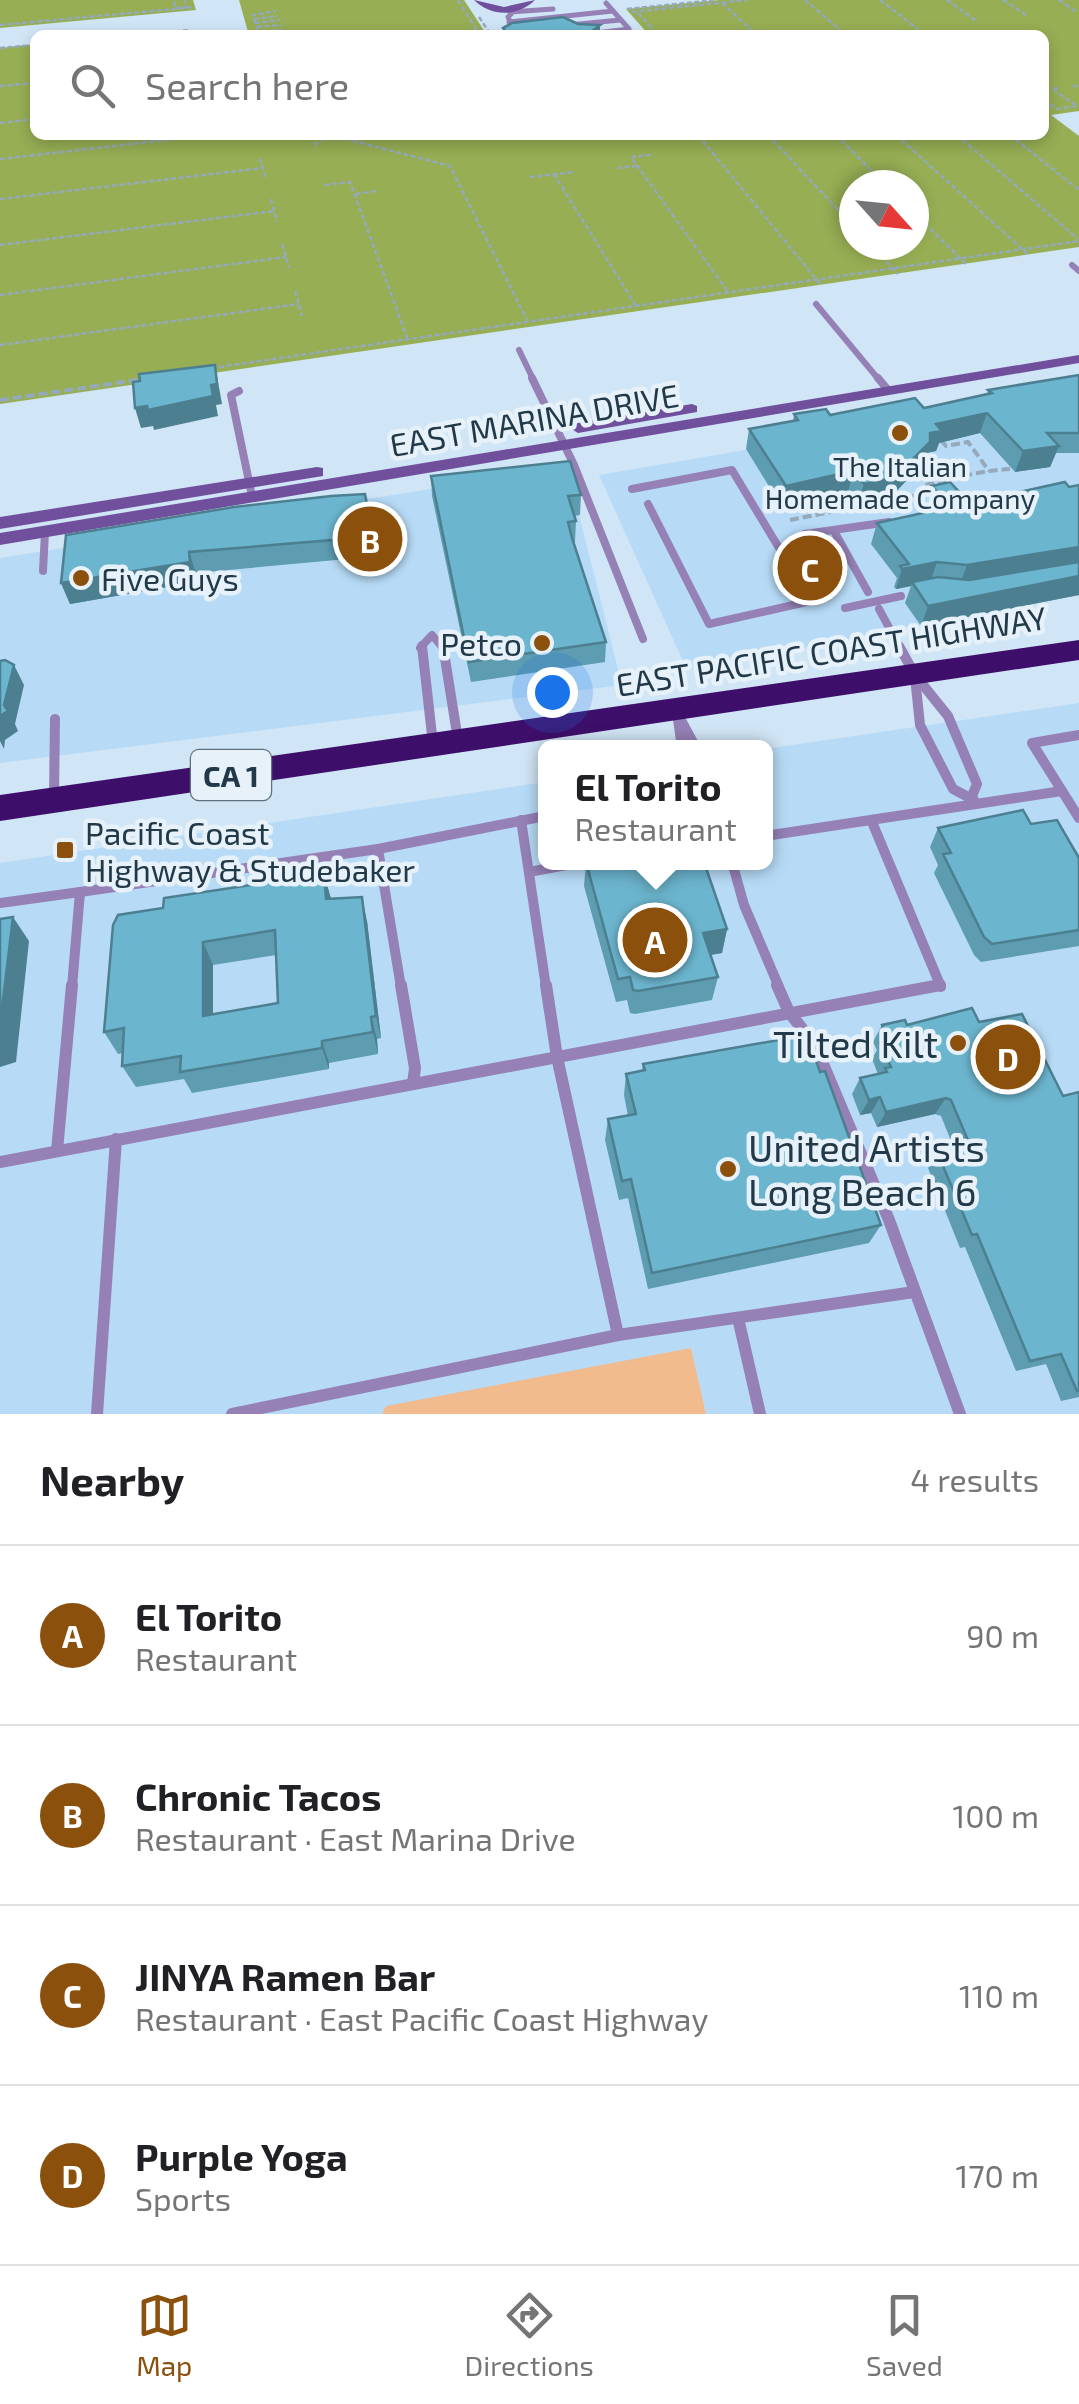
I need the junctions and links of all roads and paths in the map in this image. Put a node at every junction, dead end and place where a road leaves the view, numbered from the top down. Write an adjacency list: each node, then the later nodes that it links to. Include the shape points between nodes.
1 (174, 0): 2 (path, via 175,8 186,7)
2 (185, 0)
3 (458, 0): 37 (path)
4 (479, 0): 21 (main road)
5 (530, 0): 21 (main road)
6 (716, 0): 30 (path, via 621,10)
7 (747, 0): 13 (path)
8 (805, 0): 43 (path)
9 (880, 0): 35 (path)
10 (947, 0): 31 (path)
11 (1004, 0): 25 (path)
12 (1059, 0): 23 (path)
13 (722, 2): 18 (path); 42 (path)
14 (269, 4): 26 (path)
15 (606, 4): 20 (lane)
16 (260, 5): 26 (path)
17 (195, 7): 32 (path)
18 (668, 8): 22 (path); 41 (path, via 638,14)
19 (553, 9): 21 (lane)
20 (612, 11): 27 (lane); 28 (lane)
21 (509, 12): 27 (lane); 29 (lane)
22 (623, 12)
23 (1077, 12)
24 (243, 14): 26 (path)
25 (1028, 16)
26 (278, 18): 33 (path); 33 (path); 33 (path, via 253,14)
27 (522, 20): 29 (lane); 39 (lane)
28 (620, 20): 34 (lane); 40 (lane)
29 (509, 22): 38 (lane)
30 (632, 22)
31 (978, 22)
32 (0, 25)
33 (256, 25): 36 (path)
34 (556, 27)
35 (918, 29)
36 (254, 30)
37 (477, 30)
38 (513, 30)
39 (525, 30)
40 (630, 30)
41 (653, 30)
42 (752, 30)
43 (840, 30)
44 (30, 45): 45 (path)
45 (0, 48)
46 (30, 83): 47 (path)
47 (0, 86)
48 (1073, 86): 49 (path)
49 (1079, 86)
50 (1059, 88): 52 (path, via 1052,89)
51 (1049, 103): 52 (path)
52 (1077, 108)
53 (30, 120): 54 (path)
54 (0, 123)
55 (166, 140): 67 (path)
56 (322, 140): 64 (path)
57 (349, 140): 110 (path, via 450,166)
58 (702, 140): 100 (path)
59 (773, 140): 83 (path)
60 (841, 140): 71 (path)
61 (902, 140): 89 (path)
62 (962, 140): 86 (path)
63 (1016, 140): 77 (path)
64 (314, 145)
65 (651, 155): 68 (path, via 632,157)
66 (260, 158): 69 (path)
67 (0, 159)
68 (638, 166): 70 (path); 103 (path)
69 (263, 168): 75 (path); 81 (path)
70 (617, 168)
71 (871, 170)
72 (575, 172): 73 (path)
73 (554, 174): 74 (path); 105 (path)
74 (530, 177)
75 (266, 179)
76 (325, 185): 79 (path, via 350,182)
77 (1079, 190)
78 (376, 192): 79 (path)
79 (354, 194): 114 (path)
80 (271, 199): 82 (path)
81 (0, 200)
82 (274, 211): 84 (path); 87 (path)
83 (839, 211)
84 (277, 222)
85 (929, 228): 92 (path)
86 (1079, 241): 89 (path)
87 (0, 244)
88 (282, 244): 91 (path)
89 (1023, 250): 90 (path); 92 (path)
90 (1029, 255)
91 (286, 257): 96 (path); 104 (path)
92 (960, 259): 94 (path); 97 (path)
93 (885, 260): 97 (path)
94 (966, 264)
95 (1072, 266): 98 (lane)
96 (289, 268)
97 (893, 269): 99 (path); 100 (path)
98 (1079, 271)
99 (898, 274)
100 (817, 280): 101 (path); 103 (path)
101 (821, 285)
102 (295, 291): 106 (path)
103 (729, 293): 108 (path)
104 (0, 295)
105 (633, 301): 108 (path); 109 (path)
106 (298, 304): 111 (path); 116 (path)
107 (816, 304): 123 (lane)
108 (636, 307): 112 (path)
109 (641, 314)
110 (524, 315): 112 (path); 113 (path)
111 (302, 316)
112 (528, 322): 115 (path)
113 (532, 330)
114 (406, 334): 115 (path); 118 (path)
115 (408, 340): 121 (path)
116 (0, 345)
117 (1079, 346): 123 (main road, EAST MARINA DRIVE)
118 (411, 348)
119 (519, 350): 127 (lane)
120 (1079, 359): 123 (main road, EAST MARINA DRIVE)
121 (214, 368)
122 (155, 377): 125 (path)
123 (883, 385): 127 (main road, EAST MARINA DRIVE)
124 (238, 391): 130 (lane, via 232,395)
125 (0, 400)
126 (935, 434): 129 (path, via 946,446 968,442)
127 (562, 438): 130 (main road, EAST MARINA DRIVE); 147 (lane)
128 (1010, 469): 129 (path)
129 (990, 472): 134 (path, via 961,473 918,494)
130 (251, 489): 137 (main road, EAST MARINA DRIVE); 139 (main road, EAST MARINA DRIVE)
131 (632, 489): 133 (lane, via 732,470 812,601 709,624)
132 (812, 500): 134 (path)
133 (648, 504)
134 (821, 514): 135 (path)
135 (790, 520)
136 (902, 520): 138 (lane)
137 (0, 523)
138 (834, 530): 140 (lane); 143 (lane)
139 (45, 532): 141 (main road, EAST MARINA DRIVE); 142 (lane)
140 (804, 534)
141 (0, 540)
142 (43, 571)
143 (868, 592)
144 (916, 593): 145 (lane, bridge)
145 (846, 608)
146 (879, 609): 149 (lane)
147 (643, 640)
148 (1079, 650): 149 (highway, EAST PACIFIC COAST HIGHWAY / CA 1)
149 (915, 675): 152 (highway, EAST PACIFIC COAST HIGHWAY / CA 1); 160 (lane, via 948,716 977,784); 160 (lane, via 920,725 953,789)
150 (664, 680): 151 (path)
151 (650, 682)
152 (676, 712): 155 (lane); 156 (lane); 157 (highway, EAST PACIFIC COAST HIGHWAY / CA 1)
153 (56, 718): 159 (lane)
154 (1079, 735): 158 (lane, via 1032,743)
155 (681, 740)
156 (692, 740)
157 (446, 745): 157 (lane, via 443,646 432,636 420,648); 159 (highway, EAST PACIFIC COAST HIGHWAY / CA 1)
158 (1062, 791): 160 (lane); 163 (lane)
159 (54, 800): 161 (highway, EAST PACIFIC COAST HIGHWAY / CA 1)
160 (974, 800): 165 (lane)
161 (0, 808)
162 (538, 817): 164 (lane)
163 (1079, 818)
164 (520, 820): 167 (lane); 170 (lane)
165 (872, 822): 166 (lane); 173 (lane, via 941,987)
166 (773, 835)
167 (378, 849): 171 (lane); 175 (lane, via 415,1068)
168 (540, 870): 170 (lane)
169 (734, 870): 173 (lane)
170 (529, 872): 174 (lane)
171 (80, 892): 172 (lane); 177 (lane)
172 (0, 903)
173 (789, 1012): 174 (lane); 179 (lane, via 815,1045)
174 (557, 1057): 175 (lane); 181 (lane)
175 (412, 1084): 176 (lane)
176 (116, 1140): 177 (lane); 182 (lane)
177 (57, 1151): 178 (lane)
178 (0, 1162)
179 (914, 1292): 180 (lane); 185 (lane)
180 (738, 1318): 181 (lane); 184 (lane)
181 (618, 1335): 183 (lane)
182 (96, 1414)
183 (232, 1414)
184 (760, 1414)
185 (960, 1414)

